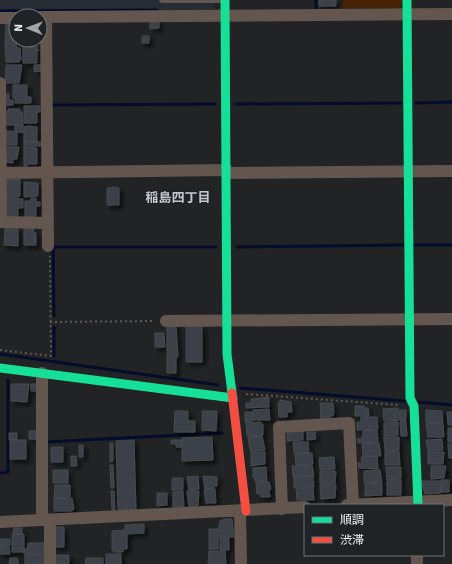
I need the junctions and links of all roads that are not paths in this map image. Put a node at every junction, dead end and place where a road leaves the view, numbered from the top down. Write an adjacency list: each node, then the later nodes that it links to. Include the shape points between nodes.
1 (162, 0): 2 (lane)
2 (225, 0): 6 (street)
3 (407, 0): 4 (street)
4 (407, 14): 5 (street); 6 (street); 10 (street)
5 (452, 14)
6 (226, 15): 7 (street); 14 (street)
7 (48, 17)
8 (44, 48): 13 (street)
9 (0, 83): 12 (street)
10 (408, 171): 11 (street); 14 (street); 17 (street)
11 (452, 171)
12 (0, 172): 13 (street); 15 (street, via 1,222)
13 (47, 172): 14 (street); 15 (street)
14 (227, 172): 19 (street)
15 (48, 223): 16 (street)
16 (48, 246)
17 (409, 319): 18 (street); 19 (street); 25 (street, via 410,398 414,406)
18 (452, 319)
19 (226, 320): 20 (street); 23 (street, via 227,354)
20 (166, 321)
21 (0, 368): 22 (street)
22 (42, 374): 23 (street); 31 (street)
23 (233, 396): 30 (street)
24 (452, 500): 25 (street)
25 (418, 503): 27 (street)
26 (353, 504): 29 (street, via 349,423 278,426)
27 (386, 504)
28 (304, 508): 29 (street)
29 (282, 509): 30 (street)
30 (243, 511): 31 (street); 34 (street)
31 (46, 520): 32 (street); 33 (street)
32 (0, 522)
33 (50, 564)
34 (241, 564)

